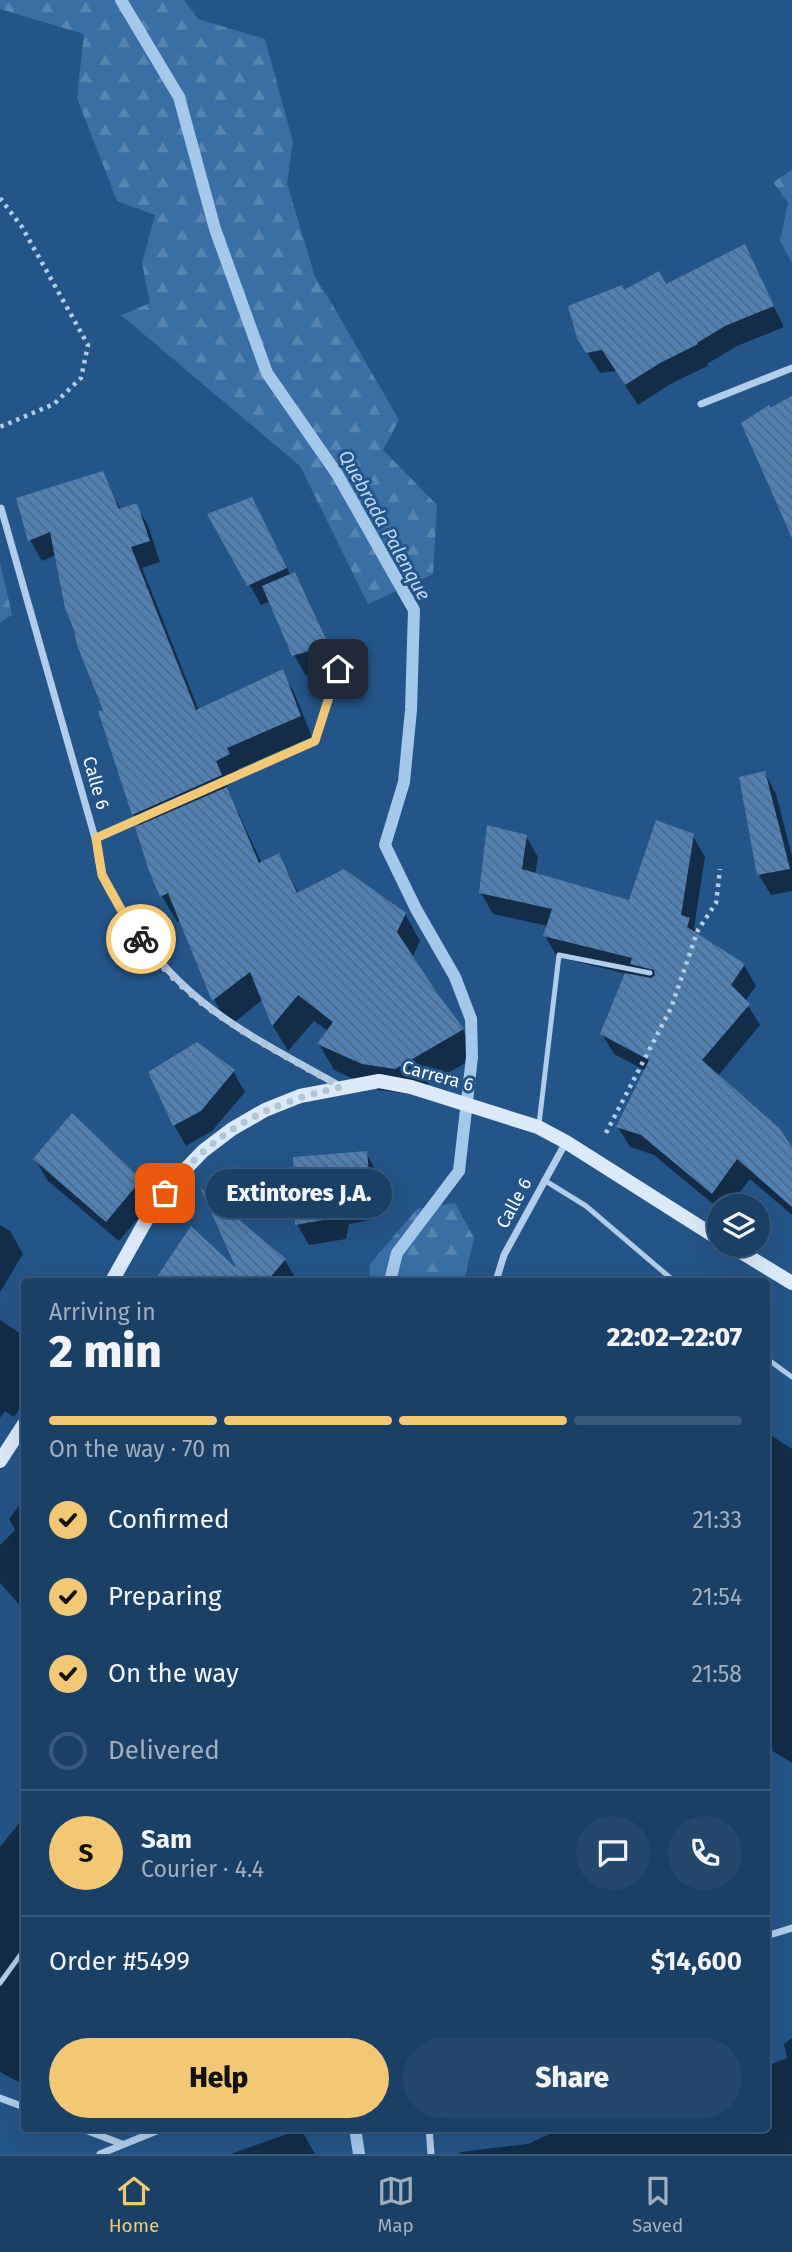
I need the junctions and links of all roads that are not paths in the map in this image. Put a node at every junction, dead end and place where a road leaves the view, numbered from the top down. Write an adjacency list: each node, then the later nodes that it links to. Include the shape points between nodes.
1 (792, 368): 2 (street)
2 (701, 404)
3 (1, 508): 5 (street, Calle 6)
4 (346, 645): 5 (street, via 315,741)
5 (96, 838): 7 (street, Calle 6, via 102,875 123,913 176,979 208,1009)
6 (650, 973): 8 (lane, via 559,955)
7 (340, 1087): 8 (main road, Carrera 6, via 379,1081 411,1087); 13 (main road, Carrera 6, via 265,1110 203,1151 153,1208)
8 (531, 1124): 9 (main road, Carrera 6)
9 (566, 1142): 10 (street, Calle 6); 11 (main road, Carrera 6)
10 (544, 1180): 14 (street, Calle 6, via 504,1255); 15 (lane, via 586,1206)
11 (707, 1231)
12 (749, 1257): 16 (main road)
13 (115, 1278)
14 (497, 1278)
15 (670, 1278)
16 (792, 1283)
17 (770, 1361): 18 (lane)
18 (792, 1377)
19 (21, 1429): 20 (main road)
20 (0, 1461)
21 (792, 1928): 22 (street)
22 (770, 1935)
23 (21, 1954): 24 (lane)
24 (0, 1983)
25 (0, 2098): 26 (street)
26 (21, 2106)
27 (90, 2132): 30 (street)
28 (154, 2132): 30 (street)
29 (429, 2132): 32 (street)
30 (122, 2144): 31 (street)
31 (100, 2154)
32 (431, 2154)

